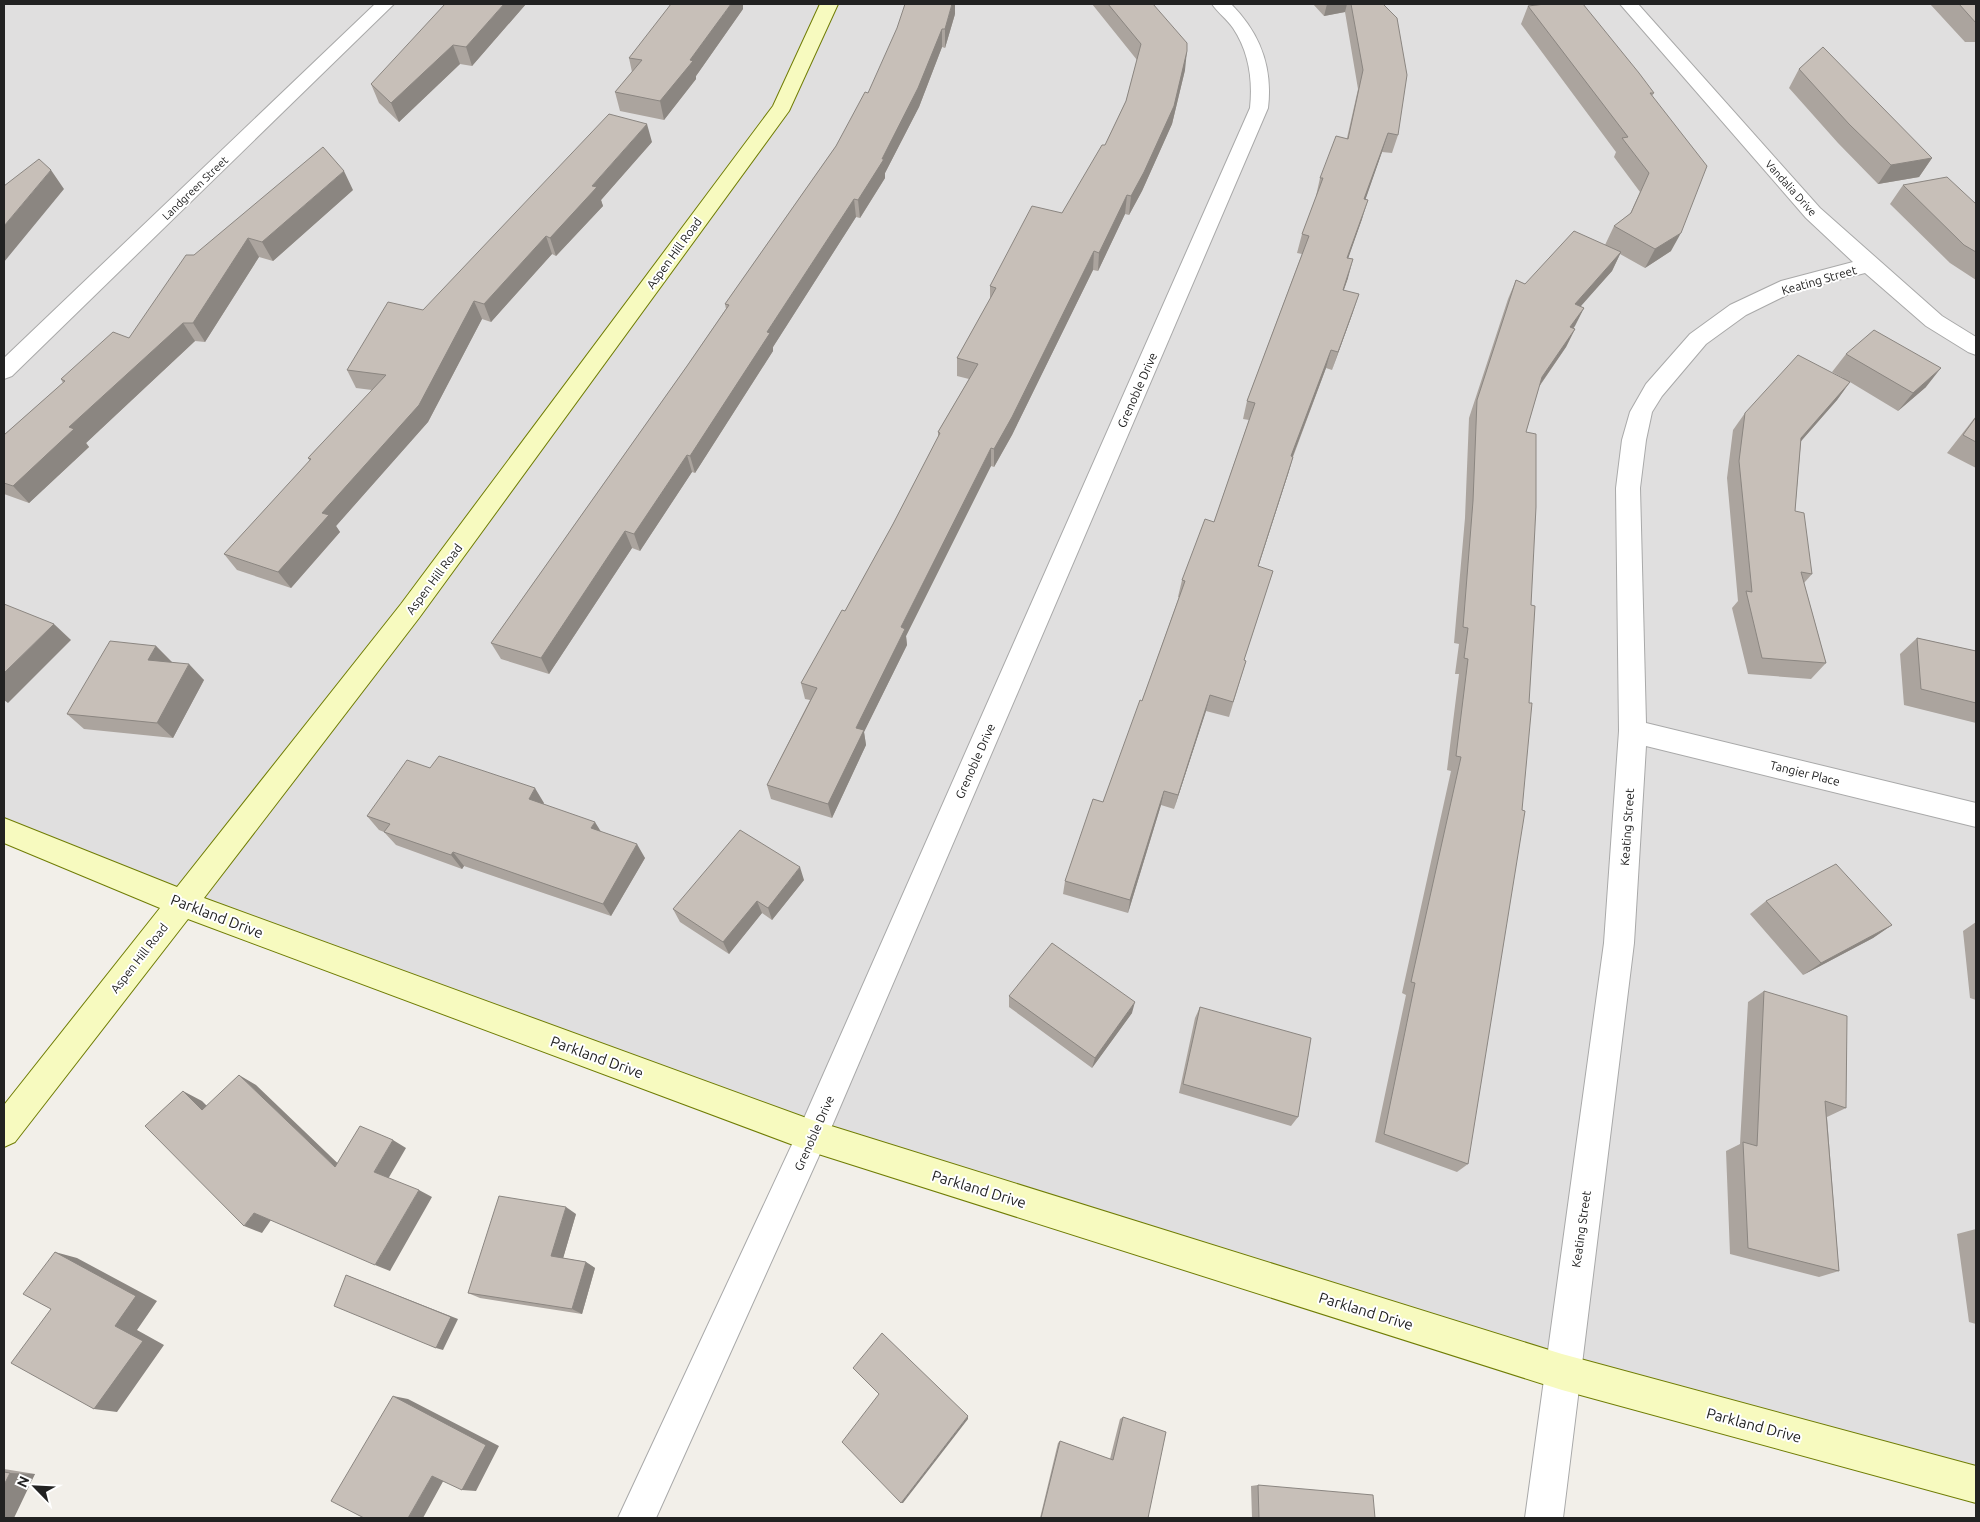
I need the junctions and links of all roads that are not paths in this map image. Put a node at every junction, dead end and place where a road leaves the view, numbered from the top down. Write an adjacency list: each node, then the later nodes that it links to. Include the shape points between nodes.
1 (385, 4): 7 (street, Landgreen Street)
2 (829, 4): 11 (street, Aspen Hill Road, via 782,107 410,611)
3 (1221, 4): 13 (street, Grenoble Drive, via 1242,27 1254,48 1260,68 1262,92 1259,108)
4 (1629, 4): 5 (street, Vandalia Drive, via 1813,213)
5 (1869, 266): 6 (street, Vandalia Drive, via 1934,321); 8 (street, Keating Street, via 1788,286 1738,310 1698,339 1654,390 1642,412 1634,440 1628,488)
6 (1976, 347)
7 (4, 371)
8 (1633, 731): 9 (street, Tangier Place); 14 (street, Keating Street, via 1619,943)
9 (1976, 815)
10 (4, 830): 11 (street, Parkland Drive)
11 (182, 903): 12 (street, Aspen Hill Road); 13 (street, Parkland Drive)
12 (4, 1131)
13 (812, 1136): 14 (street, Parkland Drive); 16 (street, Grenoble Drive)
14 (1562, 1372): 15 (street, Parkland Drive); 17 (street, Keating Street)
15 (1976, 1485)
16 (638, 1518)
17 (1544, 1518)

